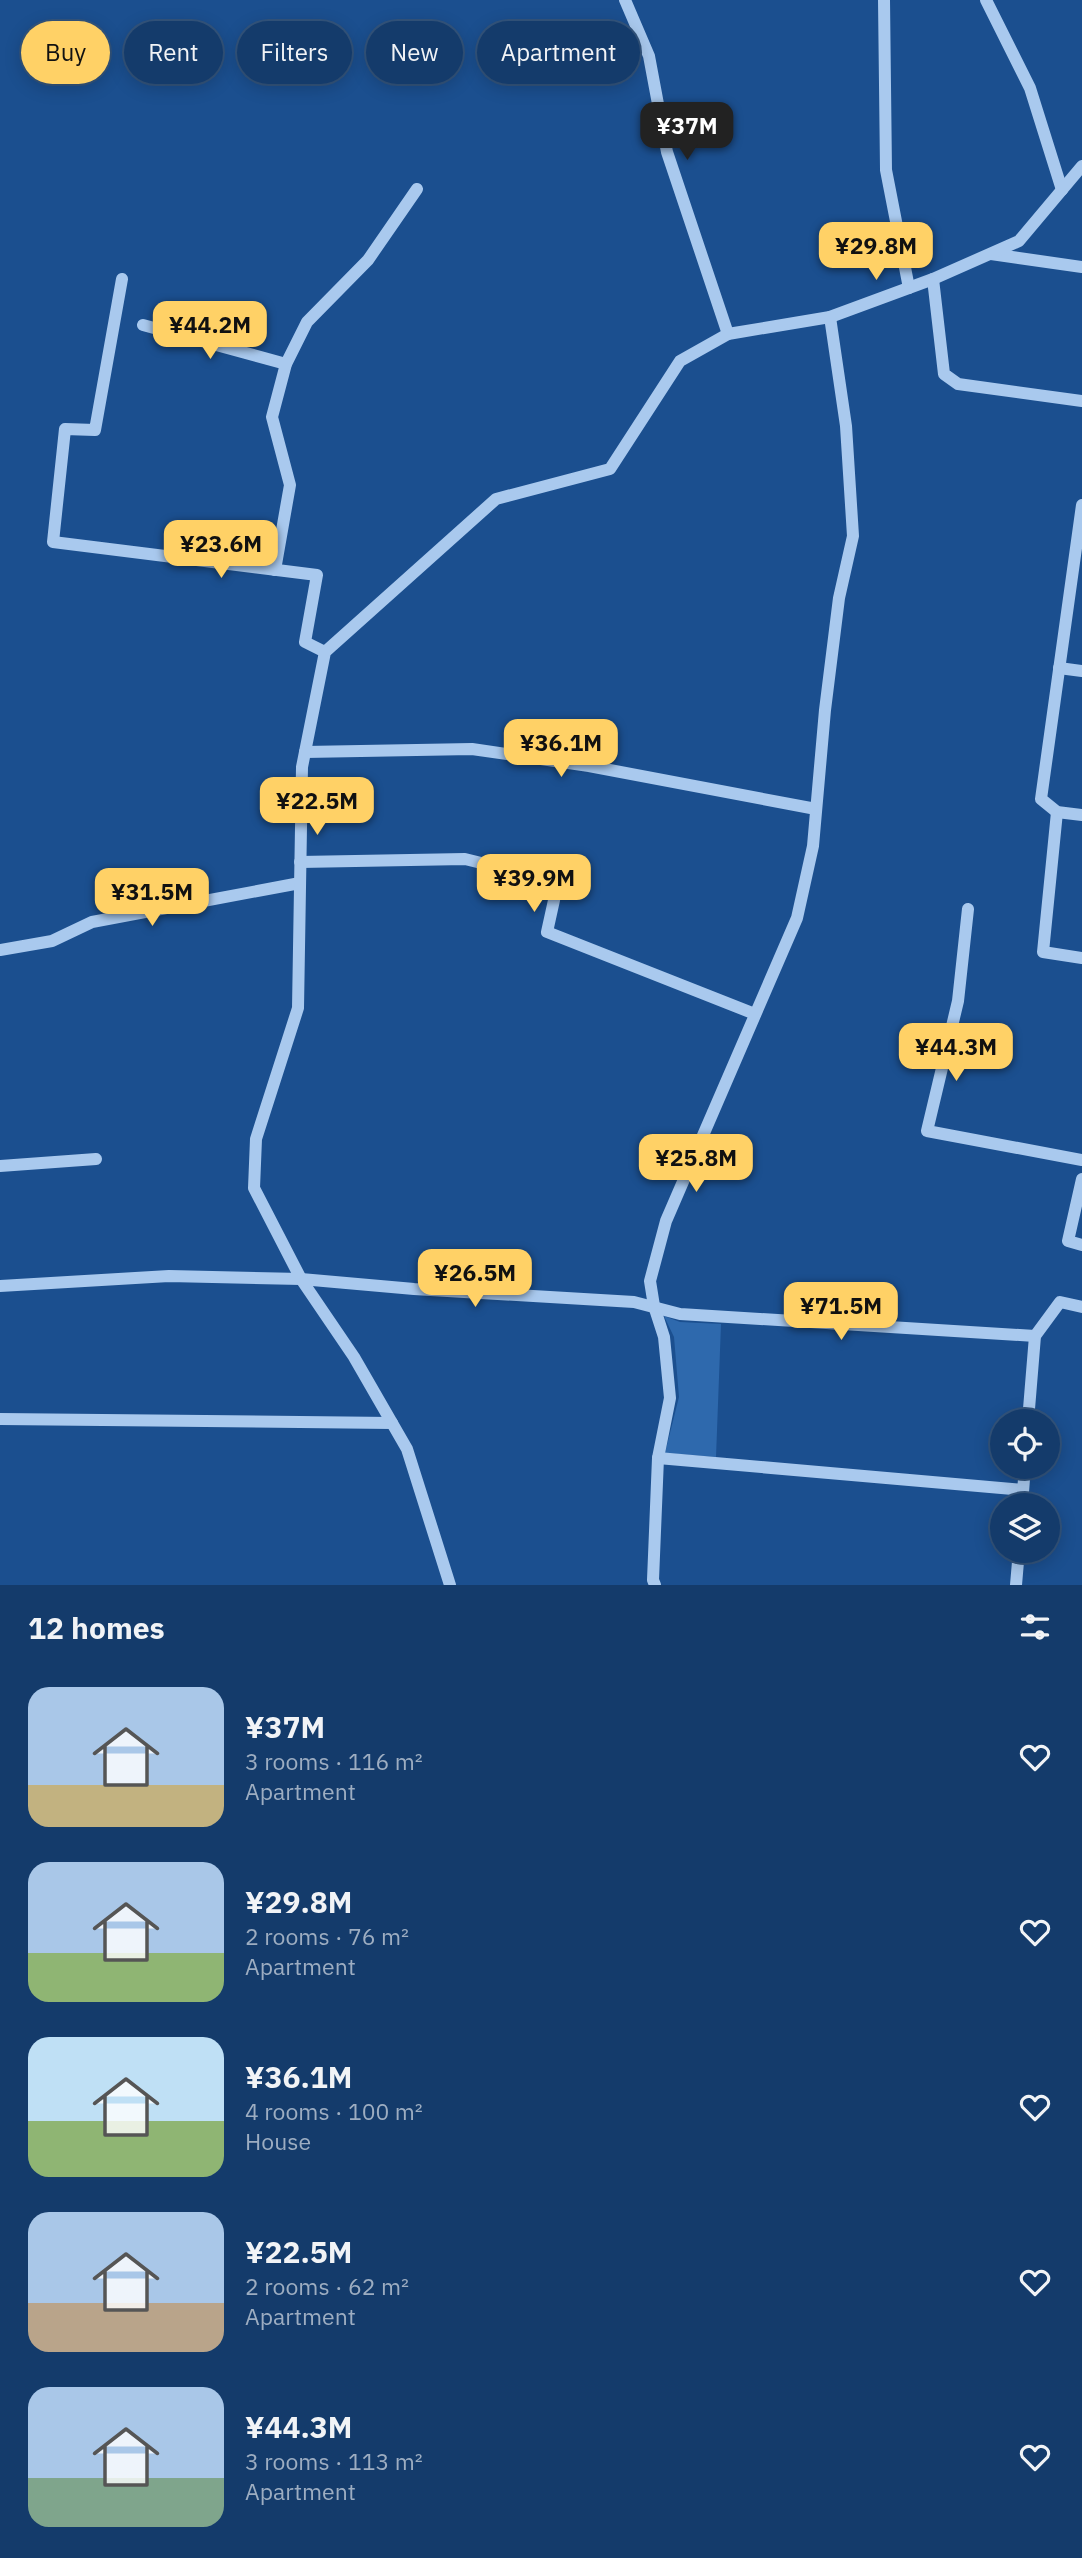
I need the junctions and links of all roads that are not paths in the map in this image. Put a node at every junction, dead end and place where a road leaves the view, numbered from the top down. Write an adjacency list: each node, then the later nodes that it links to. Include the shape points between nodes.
1 (625, 0): 14 (street, via 649,56 667,152)
2 (884, 0): 11 (street, via 886,170)
3 (986, 0): 6 (street, via 1030,88)
4 (1082, 166): 6 (street)
5 (417, 189): 15 (street, via 368,260 307,322)
6 (1062, 190): 7 (street, via 1020,241)
7 (990, 254): 8 (street); 10 (street)
8 (1082, 267)
9 (121, 279): 19 (street, via 95,430 65,429 53,542)
10 (933, 279): 11 (street); 16 (street, via 944,374 958,384)
11 (909, 288): 12 (street)
12 (830, 317): 14 (street); 24 (street, via 846,426 853,536 839,598)
13 (143, 325): 15 (street)
14 (728, 334): 20 (street, via 680,361 610,469 496,499)
15 (286, 364): 19 (street, via 272,417 290,485)
16 (1082, 401)
17 (1082, 505): 18 (street)
18 (1080, 536): 21 (street)
19 (275, 570): 20 (street, via 317,575 305,642)
20 (325, 652): 23 (street)
21 (1059, 668): 22 (street); 25 (street, via 1041,799)
22 (1082, 671)
23 (305, 752): 24 (street, via 472,750 589,766); 27 (street)
24 (816, 809): 32 (street, via 797,918)
25 (1057, 812): 26 (street); 31 (street, via 1043,952)
26 (1082, 815)
27 (300, 862): 28 (street); 32 (street, via 465,859 558,882 547,932)
28 (300, 883): 30 (street, via 92,922 52,941); 38 (street, via 298,1008 256,1139 254,1188)
29 (968, 909): 34 (street, via 958,1001 927,1131)
30 (0, 950)
31 (1082, 958)
32 (755, 1014): 40 (street, via 666,1222 650,1281)
33 (96, 1159): 35 (street)
34 (1082, 1160)
35 (0, 1166)
36 (1082, 1180): 37 (street, via 1068,1241)
37 (1082, 1245)
38 (301, 1279): 39 (street, via 169,1276); 40 (street); 45 (street, via 355,1357)
39 (0, 1286)
40 (654, 1306): 42 (street, via 680,1314); 46 (street, via 664,1337 670,1398)
41 (1082, 1307): 42 (street, via 1060,1302)
42 (1035, 1336): 43 (street)
43 (1029, 1409)
44 (0, 1419): 45 (street)
45 (392, 1423): 51 (street, via 407,1449)
46 (658, 1458): 48 (street); 52 (street)
47 (1024, 1479): 48 (street)
48 (1023, 1490): 49 (street)
49 (1023, 1493)
50 (1018, 1563): 53 (street)
51 (450, 1585)
52 (655, 1585)
53 (1016, 1585)

